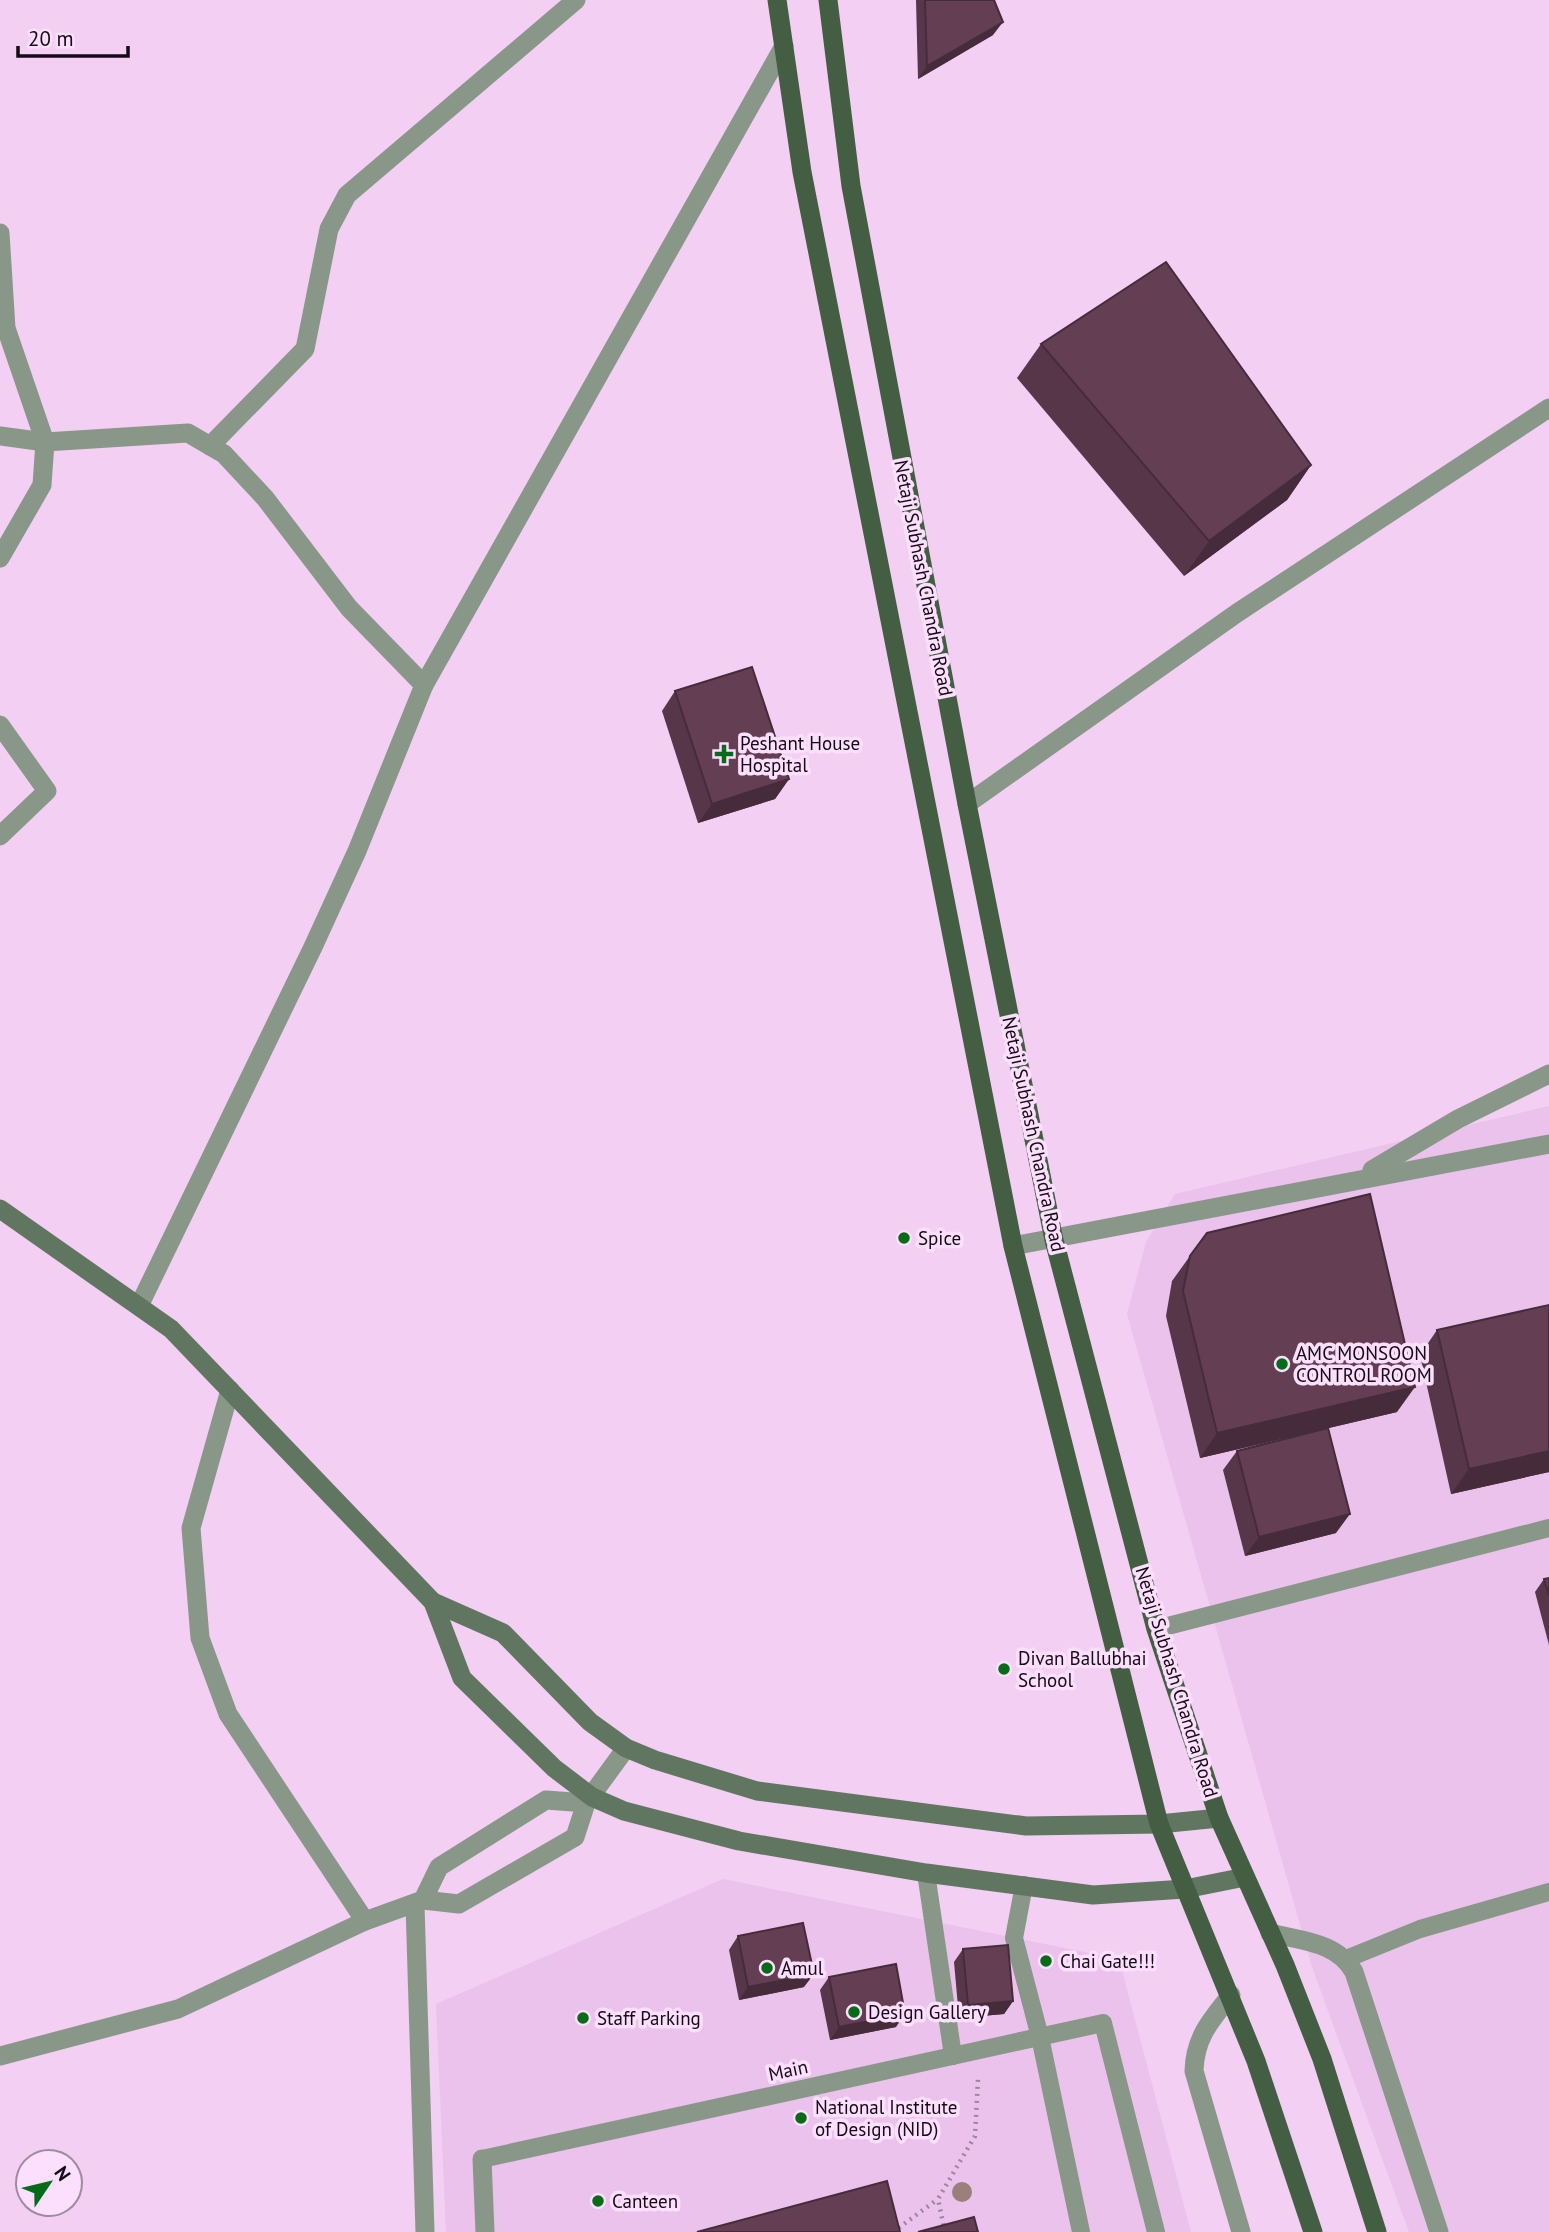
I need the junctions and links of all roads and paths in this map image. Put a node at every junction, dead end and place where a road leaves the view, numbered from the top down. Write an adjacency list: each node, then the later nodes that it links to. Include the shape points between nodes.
1 (576, 0): 9 (street, via 347,195 329,229 305,349)
2 (776, 0): 4 (main road, Netaji Subhash Chandra Road)
3 (828, 0): 13 (main road, Netaji Subhash Chandra Road, via 851,186)
4 (784, 46): 11 (street); 20 (main road, Netaji Subhash Chandra Road, via 802,172)
5 (0, 233): 8 (street, via 6,328)
6 (1548, 410): 13 (street, via 1237,613)
7 (0, 436): 8 (street)
8 (45, 442): 9 (street, via 188,433); 10 (street, via 42,485)
9 (210, 446): 11 (street, via 224,454 265,498 349,608)
10 (0, 558)
11 (424, 685): 21 (street, via 313,947)
12 (0, 724): 14 (street, via 47,791)
13 (967, 804): 19 (main road, Netaji Subhash Chandra Road)
14 (0, 836)
15 (1549, 1074): 17 (street, via 1458,1119)
16 (1549, 1144): 17 (street)
17 (1360, 1178): 19 (street)
18 (0, 1209): 21 (main road)
19 (1054, 1240): 20 (street); 25 (main road, Netaji Subhash Chandra Road)
20 (1013, 1246): 29 (main road, Netaji Subhash Chandra Road)
21 (139, 1306): 22 (main road, via 171,1329)
22 (230, 1391): 24 (main road); 36 (street, via 191,1528 200,1638 228,1714)
23 (1549, 1528): 25 (lane)
24 (433, 1602): 26 (main road, via 503,1633 590,1722); 27 (main road, via 462,1678)
25 (1156, 1629): 28 (main road, Netaji Subhash Chandra Road)
26 (626, 1748): 27 (street); 29 (main road, via 757,1791 1026,1826)
27 (589, 1800): 30 (main road, via 739,1841); 35 (street, via 546,1800 439,1867); 35 (street, via 575,1837 459,1904)
28 (1219, 1818): 29 (main road); 31 (main road, Netaji Subhash Chandra Road)
29 (1159, 1825): 33 (main road, Netaji Subhash Chandra Road)
30 (926, 1873): 32 (main road); 43 (lane)
31 (1245, 1877): 33 (main road); 37 (main road, Netaji Subhash Chandra Road)
32 (1024, 1885): 33 (main road, via 1093,1895); 40 (lane, via 1014,1938)
33 (1185, 1889): 39 (main road, Netaji Subhash Chandra Road)
34 (1549, 1892): 38 (lane, via 1420,1929)
35 (419, 1902): 36 (street); 46 (street)
36 (365, 1921): 42 (street, via 178,2008)
37 (1270, 1933): 38 (street, via 1326,1947); 54 (main road, Netaji Subhash Chandra Road, via 1322,2059)
38 (1346, 1959): 55 (street, via 1386,2061)
39 (1231, 1995): 52 (street, via 1200,2033 1194,2071); 53 (main road, Netaji Subhash Chandra Road)
40 (1040, 2037): 41 (lane, Main); 50 (lane); 51 (lane, Main, via 1103,2023)
41 (979, 2050): 43 (lane, Main); 45 (path, via 975,2136)
42 (0, 2056)
43 (953, 2056): 44 (lane, Main)
44 (482, 2159): 47 (street)
45 (938, 2199): 48 (path); 49 (path)
46 (425, 2232)
47 (485, 2232)
48 (893, 2232)
49 (945, 2232)
50 (1081, 2232)
51 (1156, 2232)
52 (1241, 2232)
53 (1313, 2232)
54 (1377, 2232)
55 (1439, 2232)

